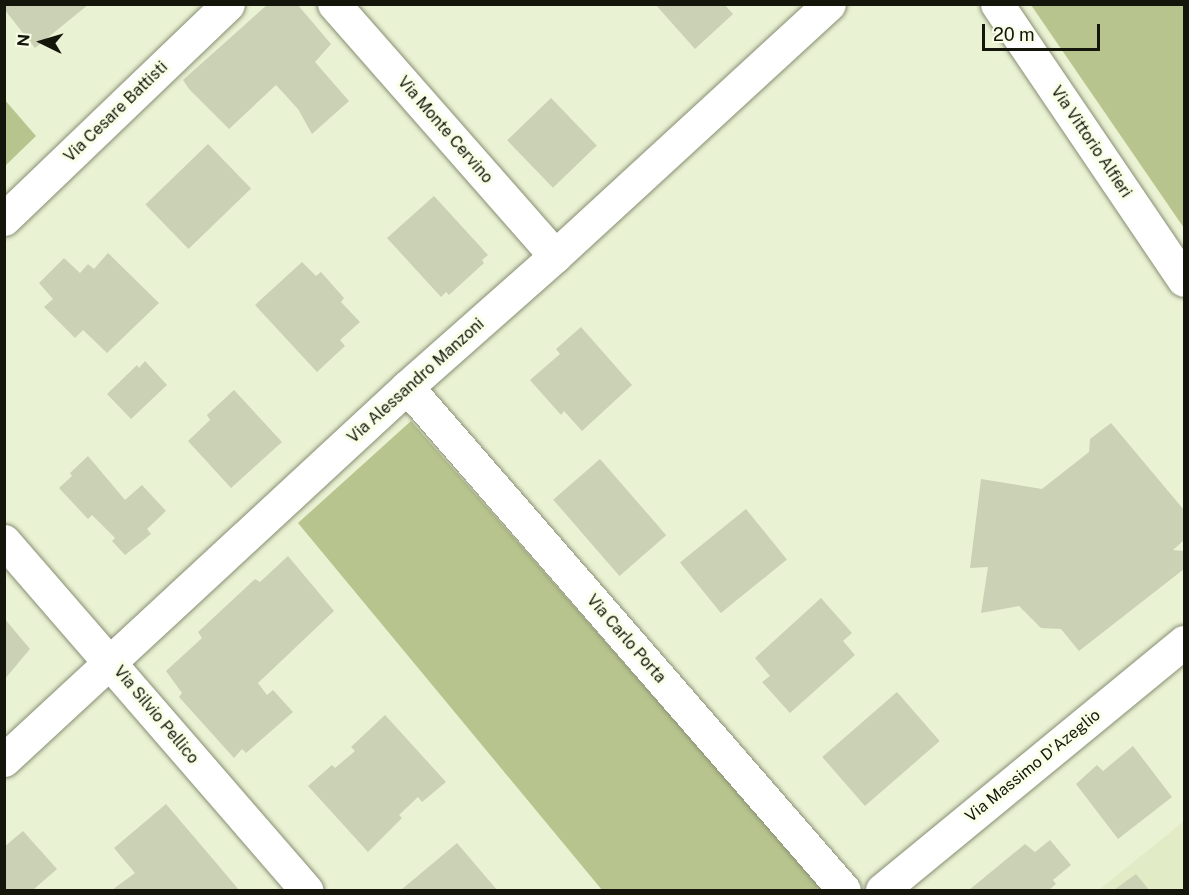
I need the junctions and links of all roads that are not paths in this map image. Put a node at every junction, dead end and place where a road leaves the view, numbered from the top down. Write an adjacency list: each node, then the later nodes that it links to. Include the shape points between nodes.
1 (228, 4): 5 (street, Via Cesare Battisti)
2 (334, 4): 6 (street, Via Monte Cervino)
3 (829, 4): 6 (street, Via Alessandro Manzoni)
4 (997, 4): 7 (street, Via Vittorio Alfieri)
5 (4, 219)
6 (555, 256): 8 (street, Via Alessandro Manzoni)
7 (1185, 280)
8 (407, 387): 11 (street, Via Alessandro Manzoni); 14 (street, Via Carlo Porta)
9 (4, 541): 11 (street, Via Silvio Pellico)
10 (1185, 642): 15 (street, Via Massimo D'Azeglio)
11 (112, 662): 12 (street, Via Alessandro Manzoni); 13 (street, Via Silvio Pellico)
12 (4, 760)
13 (306, 891)
14 (844, 891)
15 (882, 891)

